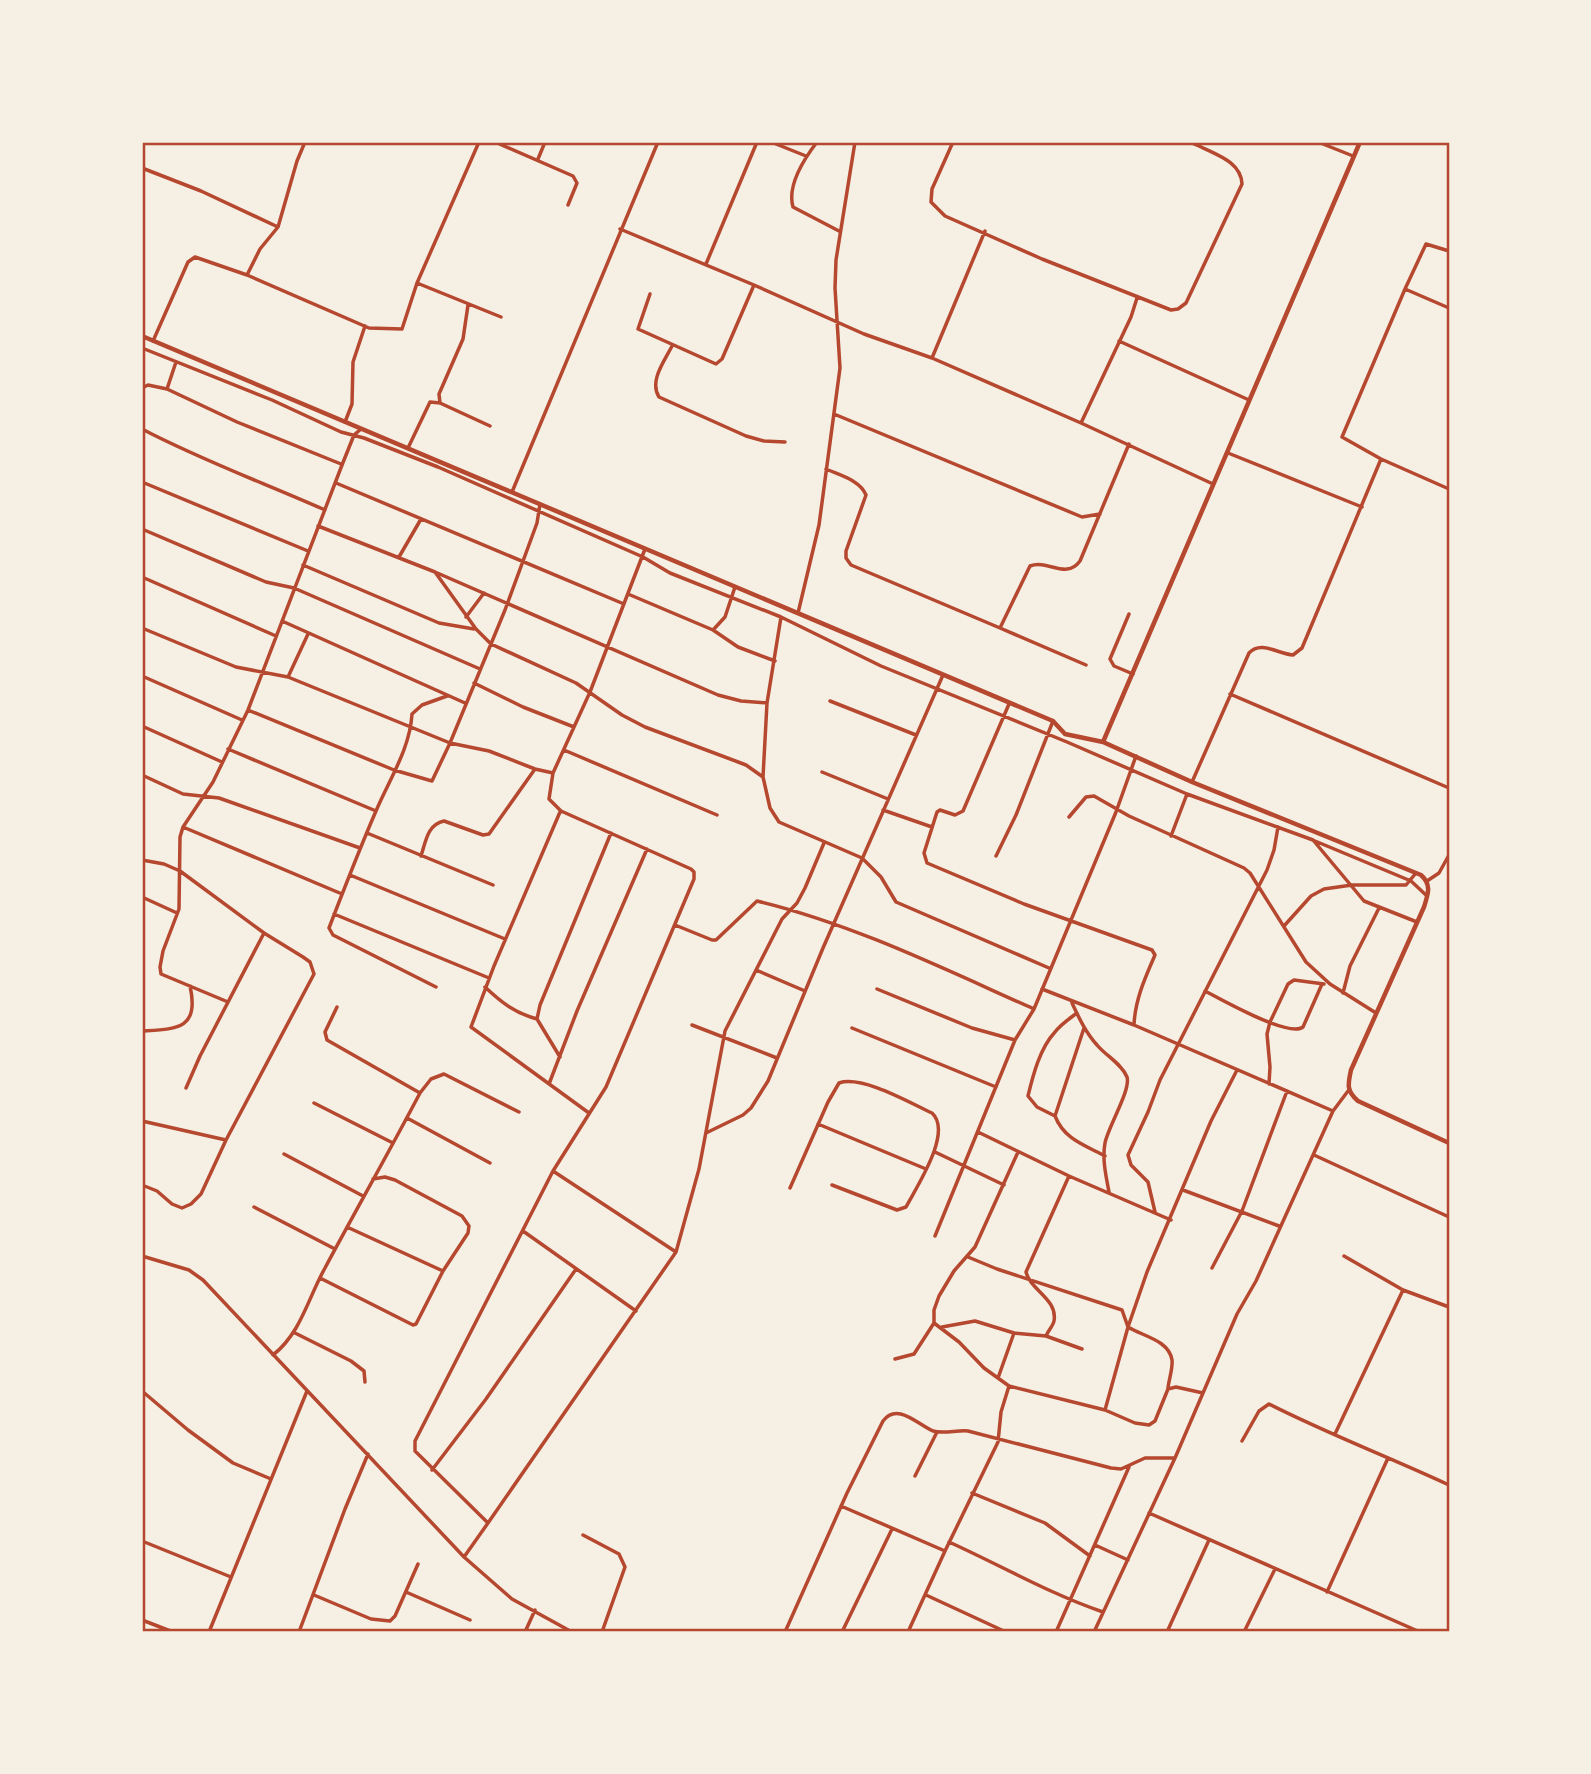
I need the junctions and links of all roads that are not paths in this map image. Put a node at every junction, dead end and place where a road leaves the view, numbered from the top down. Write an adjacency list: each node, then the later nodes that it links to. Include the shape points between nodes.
1 (305, 142): 20 (street)
2 (479, 142): 27 (street)
3 (495, 142): 17 (street)
4 (545, 142): 17 (street)
5 (658, 142): 21 (street)
6 (757, 142): 25 (street)
7 (771, 142): 15 (street)
8 (817, 142): 15 (street)
9 (855, 142): 22 (street)
10 (953, 142): 23 (street, via 932,189 931,202 945,216)
11 (1189, 142): 14 (street)
12 (1318, 142): 16 (street)
13 (1360, 142): 16 (street)
14 (1200, 144): 31 (street, via 1234,164 1241,184 1186,303 1171,310)
15 (806, 156): 22 (street, via 791,196 793,207)
16 (1353, 156): 46 (street)
17 (538, 159): 19 (street, via 576,178)
18 (142, 167): 20 (street)
19 (568, 205)
20 (278, 227): 26 (street)
21 (620, 229): 25 (street); 66 (street)
22 (839, 231): 35 (street)
23 (985, 231): 31 (street); 42 (street)
24 (1449, 251): 29 (street, via 1426,244)
25 (706, 264): 28 (street)
26 (247, 275): 36 (street); 38 (street, via 205,258 192,259)
27 (417, 284): 32 (street); 36 (street, via 402,329)
28 (754, 285): 35 (street); 40 (street, via 719,362)
29 (1405, 289): 33 (street); 59 (street, via 1342,437)
30 (650, 294): 40 (street, via 638,329)
31 (1137, 298): 39 (street)
32 (468, 305): 34 (street); 47 (street, via 463,339 439,394)
33 (1449, 308)
34 (502, 317)
35 (837, 322): 42 (street); 48 (street, via 840,368)
36 (366, 326): 49 (street, via 353,362 352,404)
37 (142, 337): 38 (street)
38 (153, 341): 49 (street)
39 (1119, 341): 46 (street); 50 (street)
40 (672, 346): 55 (street, via 655,382 659,397 746,436)
41 (142, 348): 43 (street)
42 (932, 358): 50 (street)
43 (176, 362): 45 (street); 54 (street)
44 (142, 387): 45 (street)
45 (167, 389): 60 (street)
46 (1250, 400): 58 (street)
47 (440, 403): 51 (street); 57 (street, via 430,402)
48 (834, 414): 61 (street); 71 (street, via 1083,517)
49 (344, 422): 53 (street)
50 (1081, 423): 56 (street)
51 (490, 426)
52 (142, 429): 69 (street, via 183,451)
53 (361, 429): 54 (street); 57 (street)
54 (354, 435): 60 (street); 70 (street)
55 (785, 442)
56 (1129, 444): 64 (street); 71 (street)
57 (408, 448): 66 (street)
58 (1227, 453): 64 (street); 68 (street)
59 (1381, 459): 65 (street); 68 (street)
60 (342, 465): 63 (street)
61 (825, 469): 92 (street, via 819,525); 98 (street, via 856,483 866,495 846,551 851,565)
62 (142, 482): 76 (street)
63 (336, 483): 69 (street); 72 (street)
64 (1214, 484): 109 (street)
65 (1449, 489)
66 (512, 492): 67 (street)
67 (540, 504): 70 (street); 75 (street)
68 (1362, 507): 116 (street, via 1302,648 1293,655 1255,647)
69 (325, 510): 73 (street)
70 (539, 513): 78 (street); 79 (street)
71 (1100, 514): 98 (street, via 1076,567 1030,566)
72 (421, 519): 77 (street); 79 (street)
73 (318, 526): 76 (street); 77 (street)
74 (142, 529): 84 (street, via 266,582)
75 (645, 548): 78 (street); 83 (street)
76 (308, 551): 80 (street)
77 (399, 557): 81 (street)
78 (643, 557): 86 (street); 87 (street)
79 (521, 562): 89 (street); 90 (street)
80 (303, 565): 84 (street); 99 (street, via 439,623)
81 (435, 572): 85 (street); 94 (street)
82 (142, 577): 102 (street)
83 (735, 587): 87 (street); 88 (street)
84 (295, 588): 96 (street); 107 (street)
85 (484, 593): 89 (street); 94 (street)
86 (628, 594): 90 (street); 100 (street)
87 (733, 599): 91 (street); 100 (street)
88 (772, 603): 91 (street); 92 (street)
89 (507, 604): 103 (street); 104 (street)
90 (624, 604): 104 (street)
91 (769, 613): 95 (street)
92 (797, 614): 110 (street)
93 (1129, 614): 109 (street, via 1110,659 1114,666)
94 (466, 617): 99 (street)
95 (781, 617): 105 (street); 114 (street, via 881,666)
96 (282, 621): 101 (street); 102 (street)
97 (142, 628): 108 (street, via 236,667)
98 (1000, 628): 106 (street)
99 (476, 629): 103 (street)
100 (713, 630): 105 (street)
101 (308, 634): 112 (street); 117 (street)
102 (276, 636): 108 (street)
103 (491, 644): 107 (street); 115 (street)
104 (607, 647): 115 (street); 119 (street, via 718,695)
105 (775, 662): 119 (street)
106 (1086, 665)
107 (480, 669): 113 (street)
108 (263, 673): 112 (street); 122 (street)
109 (1133, 674): 132 (street)
110 (943, 675): 114 (street); 121 (street)
111 (142, 676): 124 (street)
112 (288, 677): 127 (street)
113 (474, 683): 120 (street); 128 (street)
114 (939, 688): 123 (street); 130 (street)
115 (590, 692): 128 (street); 143 (street, via 645,727 746,765)
116 (1230, 694): 144 (street); 145 (street)
117 (447, 696): 120 (street); 127 (street, via 416,709)
118 (830, 701): 130 (street)
119 (767, 702): 143 (street)
120 (465, 704): 131 (street)
121 (1009, 704): 123 (street); 125 (street)
122 (248, 710): 124 (street); 138 (street)
123 (1004, 716): 129 (street); 156 (street, via 963,811 955,815 940,810)
124 (243, 720): 133 (street)
125 (1053, 721): 129 (street); 132 (street, via 1065,734)
126 (142, 726): 136 (street)
127 (411, 727): 131 (street); 138 (street)
128 (574, 727): 134 (street)
129 (1048, 733): 139 (street); 167 (street)
130 (916, 735): 148 (street)
131 (450, 743): 137 (street, via 489,751); 138 (street, via 432,781)
132 (1103, 743): 135 (street)
133 (228, 749): 136 (street); 151 (street)
134 (564, 750): 141 (street); 153 (street)
135 (1136, 756): 139 (street); 144 (street)
136 (222, 762): 147 (street)
137 (534, 769): 141 (street); 166 (street, via 489,834 440,822 431,827)
138 (394, 770): 151 (street)
139 (1131, 771): 146 (street); 149 (street)
140 (822, 772): 148 (street)
141 (553, 773): 152 (street, via 549,799)
142 (142, 775): 147 (street, via 183,793)
143 (763, 777): 162 (street, via 774,817)
144 (1192, 782): 171 (street)
145 (1449, 788)
146 (1187, 794): 157 (street); 160 (street)
147 (204, 796): 155 (street); 163 (street)
148 (888, 799): 150 (street)
149 (1117, 808): 154 (street, via 1089,795); 160 (street); 185 (street)
150 (883, 810): 156 (street); 168 (street)
151 (376, 811): 158 (street)
152 (561, 811): 159 (street); 191 (street)
153 (717, 815)
154 (1069, 817)
155 (183, 827): 170 (street); 178 (street)
156 (932, 827): 185 (street, via 924,853 927,863)
157 (1278, 827): 161 (street); 177 (street, via 1274,850)
158 (367, 833): 163 (street); 166 (street)
159 (611, 833): 164 (street); 211 (street)
160 (1171, 836): 177 (street, via 1244,868)
161 (1313, 840): 173 (street); 176 (street)
162 (824, 844): 168 (street); 182 (street)
163 (360, 848): 172 (street)
164 (647, 849): 188 (street, via 694,872); 221 (street)
165 (1449, 855): 174 (street, via 1440,873)
166 (421, 856): 175 (street)
167 (996, 856)
168 (862, 858): 187 (street); 192 (street, via 896,902)
169 (142, 860): 170 (street)
170 (180, 871): 183 (street); 190 (street)
171 (1416, 873): 173 (street); 174 (street)
172 (350, 875): 178 (street); 191 (street)
173 (1411, 881): 176 (street, via 1406,885); 180 (street)
174 (1427, 881): 180 (street)
175 (493, 885)
176 (1352, 885): 181 (street, via 1363,901); 189 (street, via 1317,892)
177 (1258, 886): 189 (street); 203 (street)
178 (342, 894): 184 (street)
179 (142, 897): 183 (street)
180 (1427, 897): 186 (street)
181 (1379, 908): 186 (street); 204 (street, via 1350,966)
182 (791, 909): 187 (street); 188 (street, via 757,901 716,940); 193 (street)
183 (177, 913): 197 (street, via 160,967 164,977)
184 (334, 914): 194 (street); 198 (street, via 329,928 333,936)
185 (1069, 921): 192 (street); 214 (street, via 1152,950 1155,955 1143,980)
186 (1417, 922): 210 (street)
187 (833, 924): 202 (street); 208 (street)
188 (675, 925): 234 (street, via 611,1076)
189 (1283, 926): 196 (street, via 1306,962)
190 (264, 933): 206 (street); 241 (street, via 314,969)
191 (505, 939): 194 (street)
192 (1049, 968): 201 (street)
193 (757, 970): 202 (street); 218 (street)
194 (489, 978): 199 (street)
195 (1322, 984): 196 (street); 212 (street, via 1291,981); 212 (street, via 1299,1030)
196 (1330, 984): 204 (street)
197 (190, 986): 206 (street); 217 (street, via 193,1006 188,1021 176,1029)
198 (436, 987)
199 (485, 987): 211 (street, via 502,1004); 224 (street, via 471,1027)
200 (877, 989): 219 (street, via 972,1028)
201 (1042, 989): 205 (street); 208 (street)
202 (805, 991): 222 (street)
203 (1205, 991): 212 (street); 220 (street)
204 (1343, 993): 210 (street)
205 (1071, 1001): 209 (street); 214 (street)
206 (228, 1002): 227 (street)
207 (337, 1007): 230 (street, via 325,1032 327,1040)
208 (1034, 1009): 219 (street)
209 (1077, 1013): 215 (street); 235 (street, via 1054,1032 1028,1096)
210 (1376, 1013): 229 (street, via 1351,1070)
211 (537, 1019): 221 (street)
212 (1270, 1023): 225 (street)
213 (691, 1025): 218 (street)
214 (1134, 1025): 220 (street)
215 (1084, 1027): 235 (street); 248 (street, via 1128,1079 1112,1120)
216 (852, 1028): 226 (street)
217 (142, 1031)
218 (723, 1036): 222 (street); 240 (street)
219 (1015, 1040): 226 (street)
220 (1178, 1044): 223 (street); 264 (street, via 1129,1148 1131,1165 1147,1182)
221 (560, 1057): 224 (street)
222 (777, 1058): 240 (street, via 751,1108)
223 (1237, 1070): 225 (street); 259 (street)
224 (549, 1084): 234 (street)
225 (1269, 1084): 228 (street)
226 (996, 1087): 239 (street)
227 (186, 1088)
228 (1287, 1091): 232 (street); 263 (street)
229 (1349, 1091): 232 (street); 243 (street, via 1358,1101)
230 (420, 1093): 233 (street, via 431,1079 444,1074); 236 (street)
231 (314, 1103): 242 (street)
232 (1333, 1111): 247 (street)
233 (519, 1112)
234 (589, 1112): 252 (street)
235 (1055, 1116): 248 (street, via 1069,1138)
236 (407, 1118): 242 (street); 249 (street)
237 (142, 1121): 241 (street)
238 (818, 1124): 244 (street, via 839,1083 855,1081 932,1113 940,1125); 251 (street); 258 (street)
239 (978, 1132): 245 (street); 250 (street)
240 (706, 1133): 272 (street)
241 (226, 1140): 255 (street, via 209,1180 191,1204 182,1208)
242 (393, 1143): 254 (street)
243 (1449, 1143)
244 (935, 1152): 250 (street); 251 (street)
245 (1018, 1152): 253 (street); 257 (street)
246 (284, 1154): 261 (street)
247 (1314, 1155): 265 (street); 267 (street)
248 (1105, 1156): 260 (street)
249 (490, 1163)
250 (964, 1166): 257 (street); 270 (street)
251 (926, 1169): 256 (street, via 906,1207 897,1210)
252 (553, 1171): 269 (street); 272 (street)
253 (1069, 1176): 260 (street); 279 (street, via 1028,1264)
254 (373, 1179): 261 (street); 278 (street, via 394,1180 463,1216 468,1233)
255 (142, 1185)
256 (832, 1185)
257 (1004, 1185): 275 (street)
258 (790, 1188)
259 (1183, 1190): 263 (street); 266 (street)
260 (1109, 1192): 264 (street)
261 (363, 1196): 268 (street)
262 (254, 1207): 271 (street)
263 (1242, 1211): 267 (street); 276 (street)
264 (1155, 1212): 266 (street)
265 (1449, 1217)
266 (1171, 1220): 286 (street)
267 (1280, 1226): 299 (street)
268 (347, 1227): 271 (street); 278 (street)
269 (523, 1231): 277 (street); 309 (street, via 415,1441 415,1451)
270 (935, 1236)
271 (335, 1249): 280 (street)
272 (676, 1252): 283 (street)
273 (142, 1256): 291 (street, via 189,1270 203,1280)
274 (1344, 1256): 281 (street)
275 (968, 1257): 279 (street); 284 (street, via 939,1296)
276 (1212, 1268)
277 (576, 1269): 283 (street); 309 (street)
278 (443, 1271): 280 (street, via 413,1325)
279 (1027, 1277): 286 (street, via 1116,1306 1124,1312); 289 (street, via 1054,1312)
280 (320, 1278): 287 (street)
281 (1403, 1290): 282 (street); 302 (street)
282 (1449, 1307)
283 (636, 1311): 316 (street)
284 (934, 1323): 285 (street); 292 (street, via 914,1354)
285 (942, 1327): 288 (street, via 970,1321); 293 (street)
286 (1128, 1327): 296 (street, via 1155,1339 1171,1356); 300 (street)
287 (295, 1333): 291 (street); 294 (street, via 364,1371)
288 (1014, 1333): 289 (street); 293 (street)
289 (1046, 1336): 290 (street)
290 (1083, 1349)
291 (273, 1355): 297 (street)
292 (895, 1359)
293 (998, 1378): 295 (street)
294 (365, 1382)
295 (1009, 1386): 300 (street); 303 (street)
296 (1168, 1389): 299 (street); 300 (street, via 1151,1424 1135,1423)
297 (308, 1390): 305 (street); 311 (street)
298 (142, 1391): 311 (street, via 233,1463)
299 (1203, 1393): 306 (street)
300 (1105, 1410)
301 (937, 1432): 303 (street, via 955,1430); 310 (street); 314 (street, via 890,1413)
302 (1335, 1434): 304 (street, via 1269,1404 1259,1411); 307 (street)
303 (999, 1439): 308 (street, via 1111,1468); 313 (street)
304 (1242, 1441)
305 (368, 1454): 324 (street); 333 (street)
306 (1175, 1458): 308 (street, via 1145,1458); 315 (street)
307 (1388, 1458): 312 (street); 331 (street)
308 (1129, 1467): 322 (street)
309 (432, 1470): 316 (street)
310 (915, 1476)
311 (271, 1479): 329 (street)
312 (1449, 1485)
313 (972, 1493): 321 (street); 325 (street, via 1045,1524)
314 (841, 1506): 317 (street); 345 (street)
315 (1149, 1513): 319 (street); 326 (street)
316 (488, 1523): 324 (street)
317 (892, 1529): 323 (street); 346 (street)
318 (583, 1535): 344 (street, via 619,1555 625,1567)
319 (1209, 1539): 328 (street); 351 (street)
320 (142, 1541): 329 (street)
321 (949, 1542): 323 (street); 334 (street)
322 (1095, 1545): 325 (street); 326 (street)
323 (945, 1551): 332 (street)
324 (464, 1557): 335 (street, via 512,1599)
325 (1090, 1557): 334 (street)
326 (1128, 1560): 336 (street)
327 (418, 1564): 330 (street)
328 (1275, 1569): 331 (street); 352 (street)
329 (231, 1577): 340 (street)
330 (406, 1591): 333 (street, via 395,1616 384,1622); 338 (street)
331 (1326, 1592): 353 (street)
332 (926, 1594): 347 (street); 348 (street)
333 (314, 1595): 341 (street)
334 (1071, 1601): 336 (street); 349 (street)
335 (534, 1610): 342 (street); 343 (street)
336 (1103, 1612): 350 (street)
337 (142, 1620): 339 (street)
338 (470, 1620)
339 (173, 1632)
340 (209, 1632)
341 (299, 1632)
342 (525, 1632)
343 (572, 1632)
344 (603, 1632)
345 (785, 1632)
346 (842, 1632)
347 (908, 1632)
348 (1006, 1632)
349 (1056, 1632)
350 (1094, 1632)
351 (1167, 1632)
352 (1244, 1632)
353 (1420, 1632)

